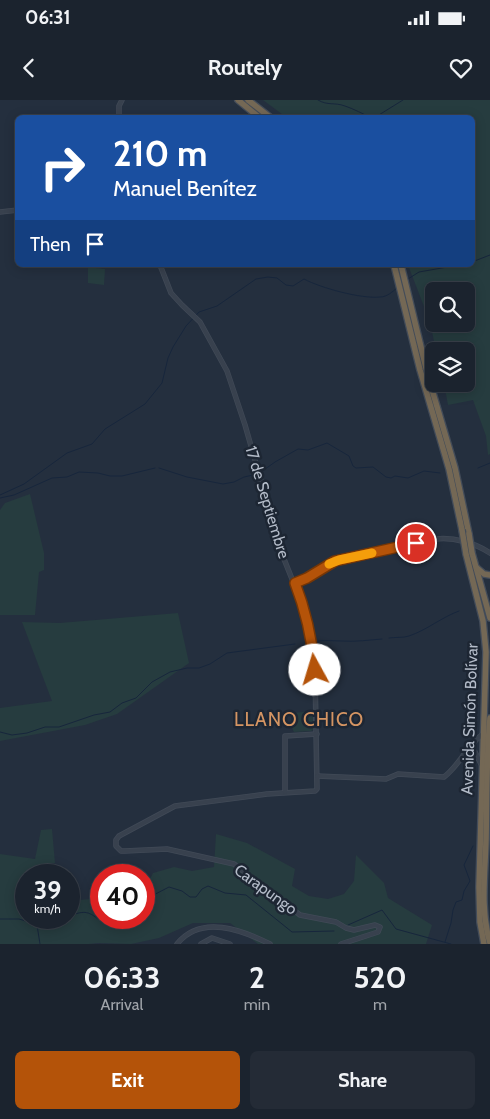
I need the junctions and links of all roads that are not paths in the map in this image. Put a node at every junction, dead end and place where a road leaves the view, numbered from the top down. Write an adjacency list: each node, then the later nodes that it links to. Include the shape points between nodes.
1 (238, 100): 5 (highway)
2 (248, 100): 6 (highway)
3 (121, 101): 4 (street)
4 (119, 115)
5 (256, 115)
6 (267, 115)
7 (15, 210): 8 (street)
8 (0, 212)
9 (161, 267): 17 (street, 17 de Septiembre, via 172,293 196,317 227,371 282,554)
10 (395, 267): 12 (highway, Avenida Simón Bolívar)
11 (401, 267): 12 (highway, Avenida Simón Bolívar)
12 (402, 284): 13 (highway, Avenida Simón Bolívar, bridge, via 420,370); 13 (highway, Avenida Simón Bolívar, bridge, via 455,468 469,534)
13 (469, 553): 15 (highway, Avenida Simón Bolívar); 22 (highway, Avenida Simón Bolívar, via 485,636)
14 (490, 554): 17 (street, via 478,546 451,538 436,538 339,560)
15 (475, 566): 16 (highway); 18 (highway, Avenida Simón Bolívar)
16 (490, 575): 18 (highway)
17 (295, 583): 21 (street, 17 de Septiembre, via 312,646)
18 (481, 586): 19 (highway, Avenida Simón Bolívar)
19 (490, 618)
20 (490, 718): 28 (highway, Avenida Simón Bolívar, via 484,910)
21 (317, 734): 25 (street, 17 de Septiembre); 27 (street, via 285,736)
22 (483, 734): 23 (street); 24 (highway, Avenida Simón Bolívar)
23 (470, 747): 24 (street); 25 (street, via 444,777 398,774 386,779)
24 (481, 764): 34 (highway, Avenida Simón Bolívar, via 478,910)
25 (317, 776): 26 (street, 17 de Septiembre)
26 (316, 790): 27 (street, Carapungo)
27 (285, 792): 33 (street, Carapungo, via 175,806 119,836 116,846 121,851 167,849 234,864 300,915 336,922 354,930 375,925 380,927 378,932)
28 (490, 943)
29 (177, 944): 32 (street, via 199,929 218,926)
30 (201, 944): 31 (street, via 212,938)
31 (230, 944)
32 (270, 944)
33 (341, 944)
34 (484, 944)

